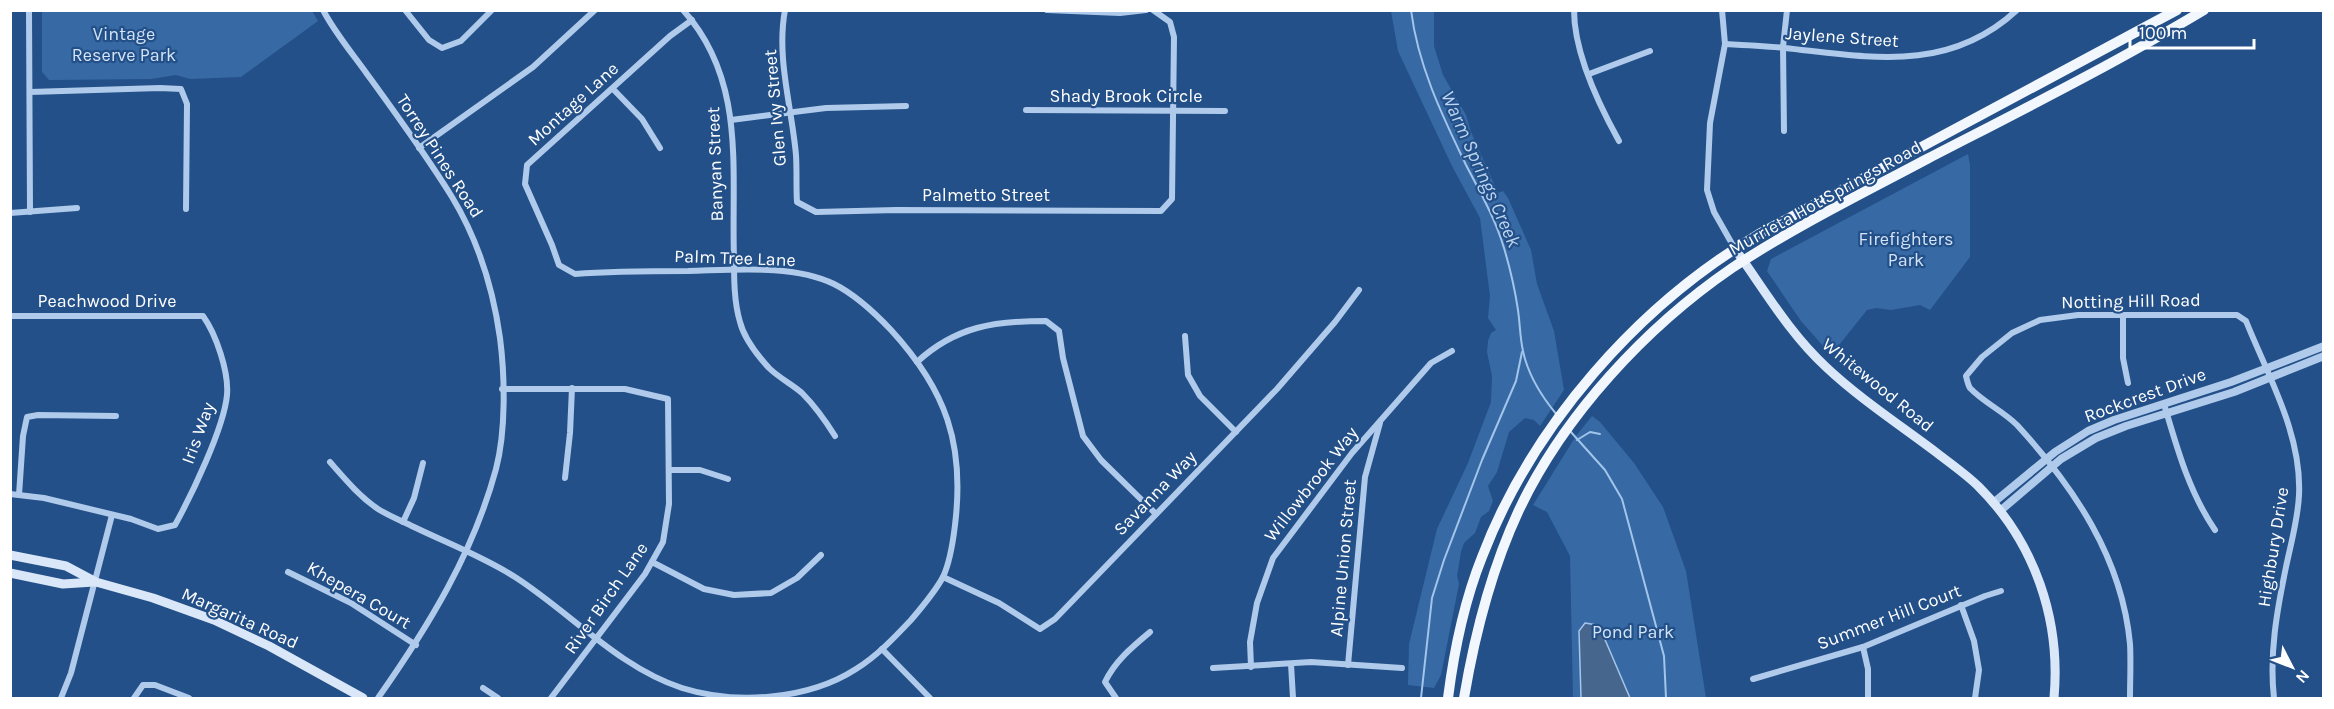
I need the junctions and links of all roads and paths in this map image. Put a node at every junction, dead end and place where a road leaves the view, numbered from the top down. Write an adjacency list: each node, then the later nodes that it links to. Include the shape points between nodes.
1 (29, 10): 25 (street)
2 (323, 10): 34 (street, Torrey Pines Road)
3 (405, 10): 4 (street, via 429,40 442,48 460,41)
4 (492, 10)
5 (595, 10): 34 (street, via 534,67)
6 (683, 10): 17 (street, Banyan Street)
7 (785, 10): 30 (street, Glen Ivy Street)
8 (1047, 10): 9 (street)
9 (1146, 10)
10 (1153, 10): 28 (street, via 1170,22 1174,37)
11 (1574, 10): 22 (street, via 1574,28)
12 (1722, 10): 19 (street, Whitewood Road)
13 (1786, 10): 20 (street)
14 (2017, 10): 20 (street, Jaylene Street, via 1972,42 1934,54 1884,58)
15 (2177, 10): 18 (main road, Murrieta Hot Springs Road)
16 (2204, 10): 23 (main road, Murrieta Hot Springs Road)
17 (692, 20): 24 (street, Montage Lane); 31 (street, Banyan Street, via 714,56)
18 (2139, 32): 23 (main road, via 2139,38 2130,46); 41 (main road, Murrieta Hot Springs Road, via 1871,172)
19 (1725, 44): 20 (street, Jaylene Street); 41 (street, Whitewood Road, via 1710,123 1707,183 1714,212)
20 (1783, 47): 32 (street)
21 (1650, 51): 22 (street)
22 (1589, 74): 33 (street, via 1598,104)
23 (2072, 82): 42 (main road, Murrieta Hot Springs Road)
24 (613, 89): 35 (street, via 642,119); 43 (street, Montage Lane, via 527,165 525,184)
25 (30, 92): 38 (street, via 181,89 187,104); 39 (street)
26 (906, 106): 30 (street)
27 (1026, 111): 28 (street, Shady Brook Circle)
28 (1172, 111): 29 (street, Shady Brook Circle); 36 (street, Palmetto Street, via 1172,199 1161,211 816,212)
29 (1225, 111)
30 (789, 113): 31 (street); 36 (street, Glen Ivy Street, via 796,157)
31 (731, 120): 44 (street, Banyan Street)
32 (1784, 131)
33 (1619, 141)
34 (419, 148): 58 (street, Torrey Pines Road, via 474,237 497,316)
35 (660, 148)
36 (797, 202)
37 (77, 208): 39 (street)
38 (186, 209)
39 (30, 212): 40 (street)
40 (10, 213)
41 (1735, 249): 42 (main road, Whitewood Road); 112 (main road, Murrieta Hot Springs Road, via 1641,323 1606,359 1550,431 1514,488 1481,558 1455,650)
42 (1744, 261): 74 (main road, Whitewood Road, via 1804,346 1826,368 1951,464); 113 (main road, Murrieta Hot Springs Road, via 1701,291 1651,335 1607,380 1558,443 1519,510 1497,564 1483,607)
43 (559, 265): 44 (street, Palm Tree Lane, via 575,274)
44 (734, 270): 53 (street, Palm Tree Lane, via 796,273 832,284 871,309); 64 (street, Banyan Street, via 740,323 750,343 770,368 821,413)
45 (1359, 290): 63 (street, Savanna Way)
46 (10, 316): 47 (street, Peachwood Drive)
47 (202, 316): 76 (street, Iris Way, via 211,328 227,394 220,422 185,507 175,525 158,529)
48 (2123, 316): 54 (street, Notting Hill Road, via 2237,315 2246,321); 56 (street, via 2123,358); 65 (street, Notting Hill Road, via 2058,316 2026,325 1982,357 1966,376 1969,387 2015,424)
49 (1185, 336): 63 (street, via 1188,375 1200,396)
50 (2324, 346): 54 (street, Rockcrest Drive)
51 (1452, 351): 62 (street, Willowbrook Way, via 1431,363)
52 (2324, 356): 55 (street, Rockcrest Drive)
53 (917, 362): 75 (street, via 956,333 988,324 1046,321 1059,331 1083,436 1101,460); 85 (street, Palm Tree Lane, via 947,414 956,453 959,493 953,542)
54 (2265, 368): 55 (street, Highbury Drive); 59 (street, Rockcrest Drive)
55 (2270, 377): 60 (street, Rockcrest Drive); 118 (street, Highbury Drive, via 2294,444 2299,494 2272,656)
56 (2128, 383)
57 (572, 388): 58 (street); 69 (street, River Birch Lane, via 625,389 668,399); 70 (street)
58 (502, 389): 79 (street, Torrey Pines Road, via 496,467)
59 (2164, 404): 60 (street); 65 (street, Rockcrest Drive, via 2088,431)
60 (2167, 413): 68 (street, Rockcrest Drive, via 2096,438); 78 (street, via 2192,492)
61 (116, 416): 73 (street, via 27,417)
62 (1381, 419): 95 (street, Alpine Union Street, via 1365,477); 96 (street, Willowbrook Way, via 1273,558 1257,603 1250,642)
63 (1236, 432): 75 (street, Savanna Way)
64 (835, 436)
65 (2045, 459): 68 (street, Notting Hill Road); 74 (street, Rockcrest Drive)
66 (330, 462): 77 (street, Palm Tree Lane, via 358,494)
67 (423, 463): 77 (street)
68 (2052, 467): 74 (street, Rockcrest Drive); 117 (street, Notting Hill Road, via 2091,522 2109,558 2130,644)
69 (670, 470): 71 (street, via 700,470); 82 (street, River Birch Lane, via 663,542)
70 (565, 478)
71 (728, 479)
72 (10, 494): 73 (street)
73 (19, 495): 76 (street)
74 (1997, 507): 116 (main road, Whitewood Road, via 2020,541 2043,592 2055,649)
75 (1156, 514): 85 (street, Savanna Way, via 1055,619 1040,629)
76 (112, 515): 86 (street)
77 (403, 522): 79 (street, Palm Tree Lane)
78 (2215, 530)
79 (465, 552): 90 (street, Palm Tree Lane, via 512,575); 91 (street, Torrey Pines Road)
80 (10, 555): 86 (main road, Margarita Road, via 66,567)
81 (821, 555): 82 (street, via 797,578 771,593 734,595 704,589)
82 (652, 561): 90 (street, River Birch Lane)
83 (288, 572): 91 (street, Khepera Court, via 351,603)
84 (10, 573): 86 (main road, Margarita Road, via 63,584)
85 (943, 577): 93 (street, Palm Tree Lane, via 918,612)
86 (96, 582): 102 (street); 105 (main road, Margarita Road, via 214,620)
87 (2001, 591): 88 (street, Summer Hill Court)
88 (1961, 605): 92 (street, Summer Hill Court); 115 (street, via 1974,640 1979,670)
89 (1150, 632): 110 (street, via 1126,653 1105,682)
90 (597, 638): 101 (street, Palm Tree Lane, via 647,674 684,689); 108 (street, River Birch Lane)
91 (416, 645): 106 (street, Torrey Pines Road)
92 (1863, 647): 99 (street, Summer Hill Court); 114 (street)
93 (882, 649): 101 (street, Palm Tree Lane, via 855,670 818,687 776,696); 109 (street)
94 (1291, 664): 95 (street); 96 (street); 111 (street)
95 (1348, 664): 98 (street)
96 (1251, 667): 97 (street)
97 (1213, 668)
98 (1402, 668)
99 (1754, 679)
100 (483, 688): 107 (street)
101 (737, 698)
102 (61, 699)
103 (134, 699): 104 (street, via 143,685 155,685)
104 (189, 699)
105 (363, 699)
106 (378, 699)
107 (498, 699)
108 (551, 699)
109 (930, 699)
110 (1116, 699)
111 (1293, 699)
112 (1448, 699)
113 (1464, 699)
114 (1868, 699)
115 (1975, 699)
116 (2054, 699)
117 (2130, 699)
118 (2274, 699)

